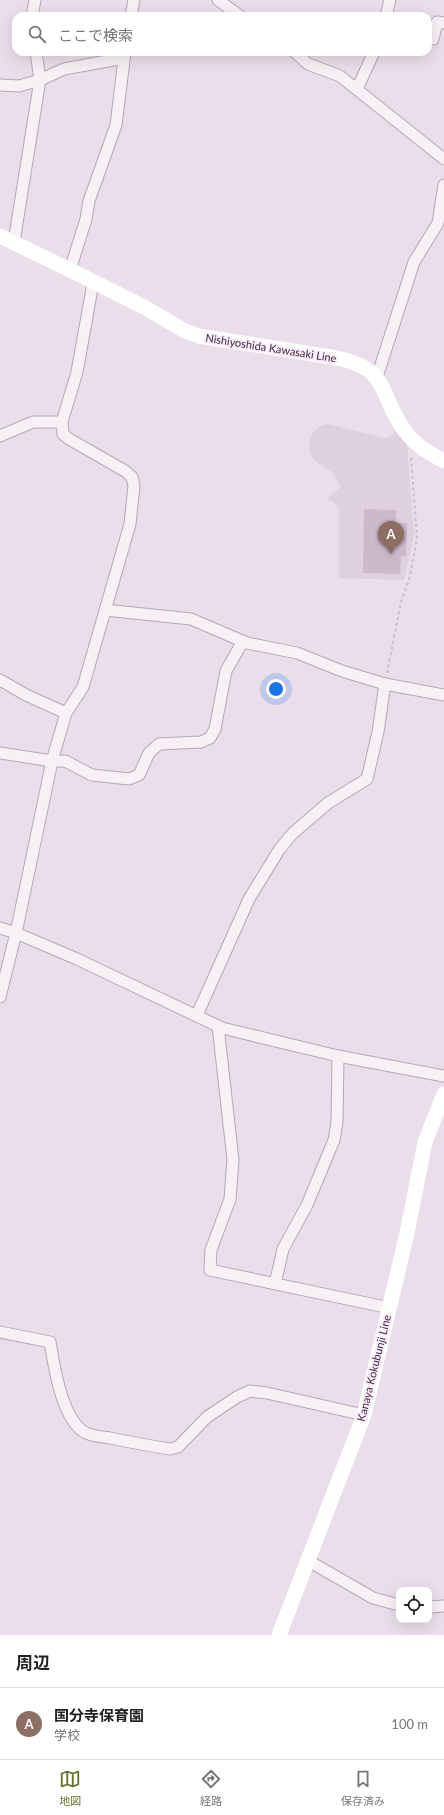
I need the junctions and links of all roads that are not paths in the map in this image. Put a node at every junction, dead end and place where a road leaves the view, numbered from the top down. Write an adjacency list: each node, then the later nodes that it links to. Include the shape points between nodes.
1 (35, 0): 5 (street)
2 (134, 0): 6 (street)
3 (218, 0): 7 (street)
4 (390, 0): 8 (street)
5 (33, 12)
6 (132, 12)
7 (234, 12)
8 (387, 12)
9 (444, 23): 10 (street, via 437,22)
10 (432, 39)
11 (37, 56): 16 (street)
12 (120, 56): 16 (street, via 64,69)
13 (124, 56): 24 (street, via 116,125 89,201 86,220)
14 (299, 56): 18 (street, via 308,64 340,76)
15 (372, 56): 18 (street)
16 (40, 80): 17 (street, via 19,86); 23 (street)
17 (0, 85)
18 (357, 89): 19 (street)
19 (444, 159)
20 (444, 185): 21 (street, via 438,223)
21 (440, 229): 26 (street, via 414,262)
22 (0, 236): 23 (main road, Nishiyoshida Kawasaki Line)
23 (14, 242): 24 (main road, Nishiyoshida Kawasaki Line)
24 (70, 270): 25 (main road, Nishiyoshida Kawasaki Line)
25 (93, 283): 26 (main road, Nishiyoshida Kawasaki Line, via 199,336 353,361 364,366); 27 (street, via 77,372)
26 (376, 377): 29 (main road, Nishiyoshida Kawasaki Line, via 410,438 425,451)
27 (62, 422): 28 (street, via 33,422); 30 (street, via 63,434 68,440 126,471 132,477 134,486 130,524)
28 (0, 436)
29 (444, 461)
30 (105, 610): 31 (street, via 191,619); 35 (street, via 83,687)
31 (243, 641): 33 (street, via 297,653 342,671); 37 (street, via 226,671 215,729 207,741 159,744 149,753 139,775 129,779 99,776 65,761)
32 (0, 680): 35 (street)
33 (385, 684): 34 (street); 41 (street, via 378,732 367,779 328,803 292,834 278,850 249,899)
34 (444, 695)
35 (66, 713): 37 (street)
36 (0, 753): 37 (street)
37 (52, 761): 39 (street)
38 (0, 928): 39 (street)
39 (16, 933): 40 (street); 41 (street)
40 (0, 997)
41 (197, 1015): 42 (street)
42 (218, 1026): 43 (street); 46 (street, via 233,1171 227,1211 211,1250 210,1270)
43 (338, 1056): 44 (street); 46 (street, via 337,1122 333,1144 307,1205 283,1249)
44 (444, 1076)
45 (444, 1094): 47 (main road, Kanaya Kokubunji Line, via 425,1142)
46 (275, 1284): 47 (street)
47 (390, 1308): 49 (main road, Kanaya Kokubunji Line)
48 (0, 1332): 49 (street, via 50,1342 62,1399 73,1419 86,1433 98,1436 170,1449 178,1447 215,1411 244,1392 250,1391 267,1392)
49 (364, 1415): 50 (main road, Kanaya Kokubunji Line)
50 (307, 1560): 51 (street, via 373,1598); 54 (main road, Kanaya Kokubunji Line)
51 (396, 1603)
52 (444, 1606): 53 (street)
53 (432, 1607)
54 (278, 1635)

